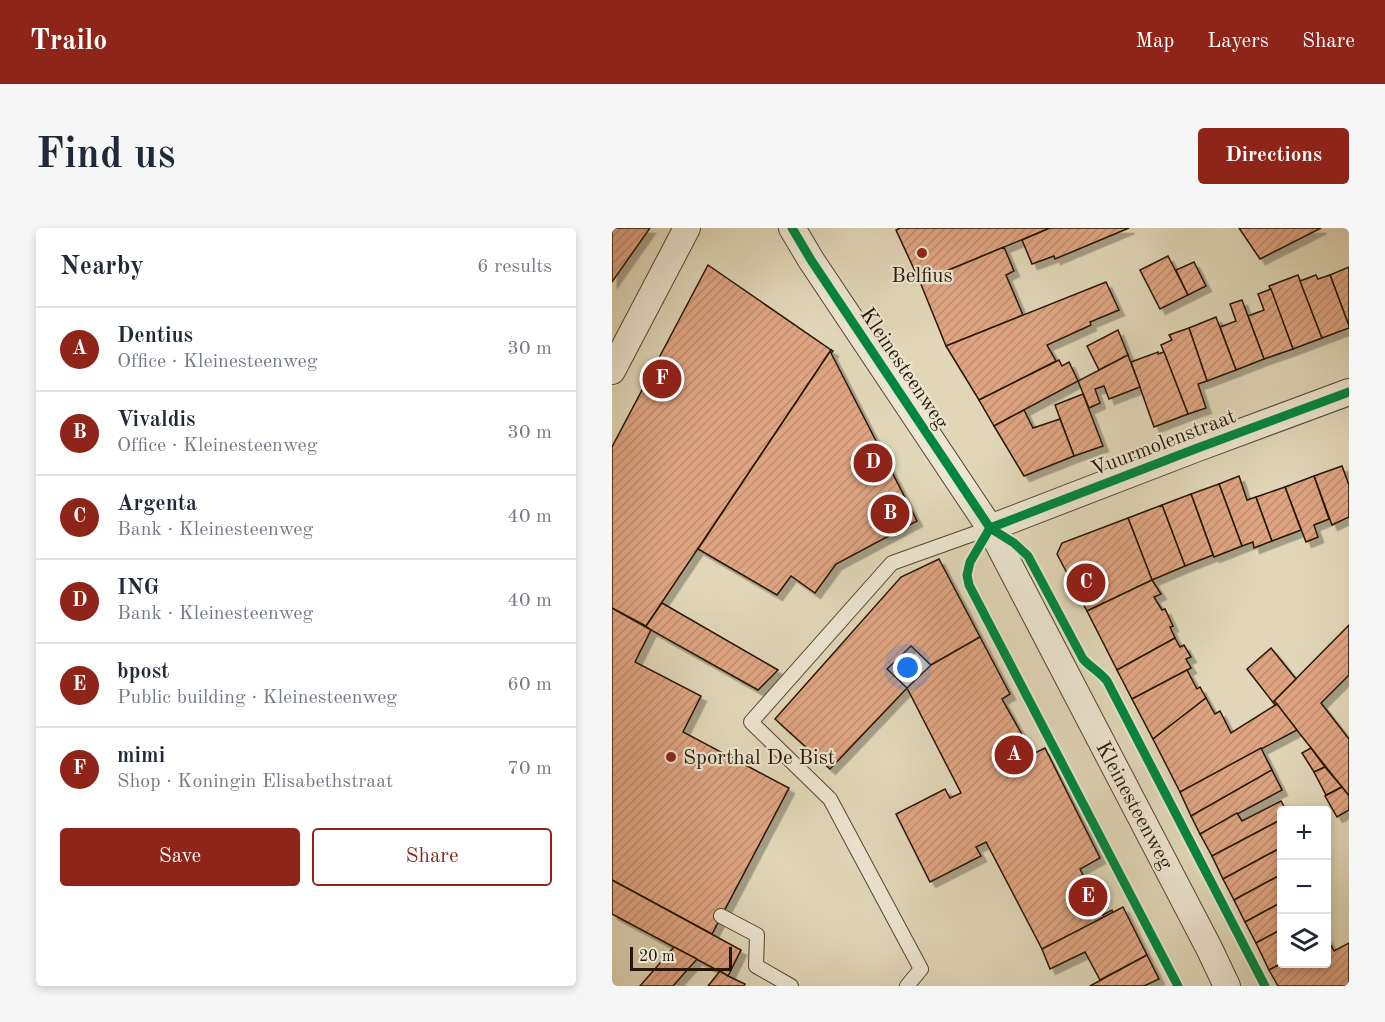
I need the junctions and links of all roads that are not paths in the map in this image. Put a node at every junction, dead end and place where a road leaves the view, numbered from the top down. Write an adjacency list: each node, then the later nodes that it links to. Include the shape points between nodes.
1 (687, 228): 3 (street)
2 (792, 228): 5 (street, Kleinesteenweg)
3 (612, 371)
4 (1349, 392): 5 (street, Vuurmolenstraat)
5 (990, 528): 8 (lane, via 892,563 751,722 830,799 921,969); 9 (street, Kleinesteenweg)
6 (721, 916): 7 (lane, via 757,935 756,966)
7 (791, 986)
8 (907, 986)
9 (1227, 986)

